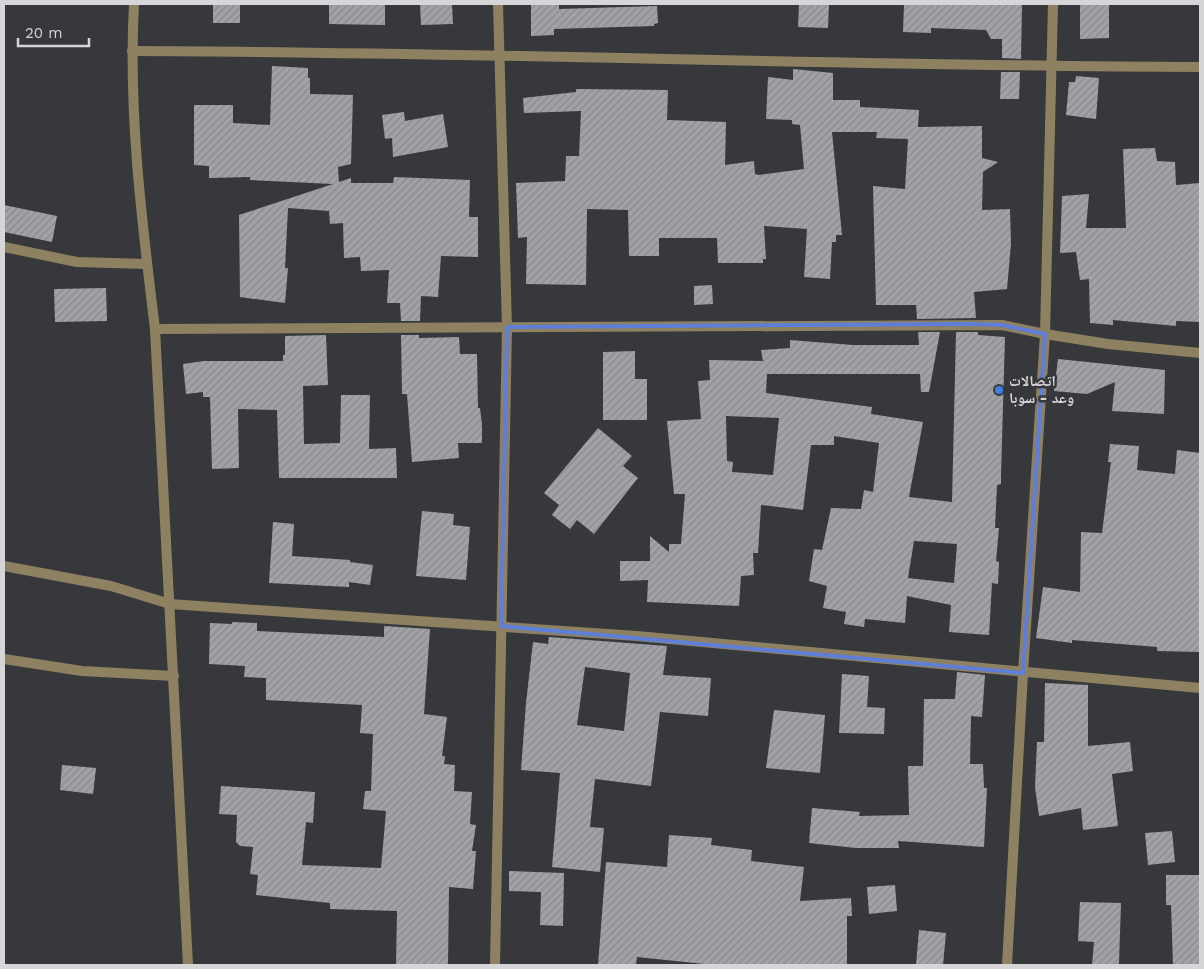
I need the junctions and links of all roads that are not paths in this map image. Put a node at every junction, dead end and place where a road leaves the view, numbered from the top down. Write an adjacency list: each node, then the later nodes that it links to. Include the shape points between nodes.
1 (134, 4): 4 (street)
2 (498, 4): 5 (street)
3 (1053, 4): 6 (street)
4 (132, 51): 5 (street); 9 (street)
5 (499, 54): 6 (street); 10 (street)
6 (1051, 67): 7 (street); 12 (street)
7 (1200, 68)
8 (4, 247): 9 (street, via 77,262)
9 (147, 264): 11 (street)
10 (507, 326): 11 (street); 12 (street, via 968,324 1002,325); 16 (street)
11 (155, 329): 15 (street)
12 (1045, 334): 13 (street, via 1163,351); 18 (street)
13 (1200, 353)
14 (4, 566): 15 (street, via 111,586)
15 (170, 604): 16 (street); 19 (street)
16 (501, 626): 18 (street, via 769,647); 22 (street)
17 (4, 659): 19 (street, via 82,671)
18 (1023, 672): 20 (street); 23 (street)
19 (174, 676): 21 (street)
20 (1200, 688)
21 (188, 965)
22 (495, 965)
23 (1007, 965)

